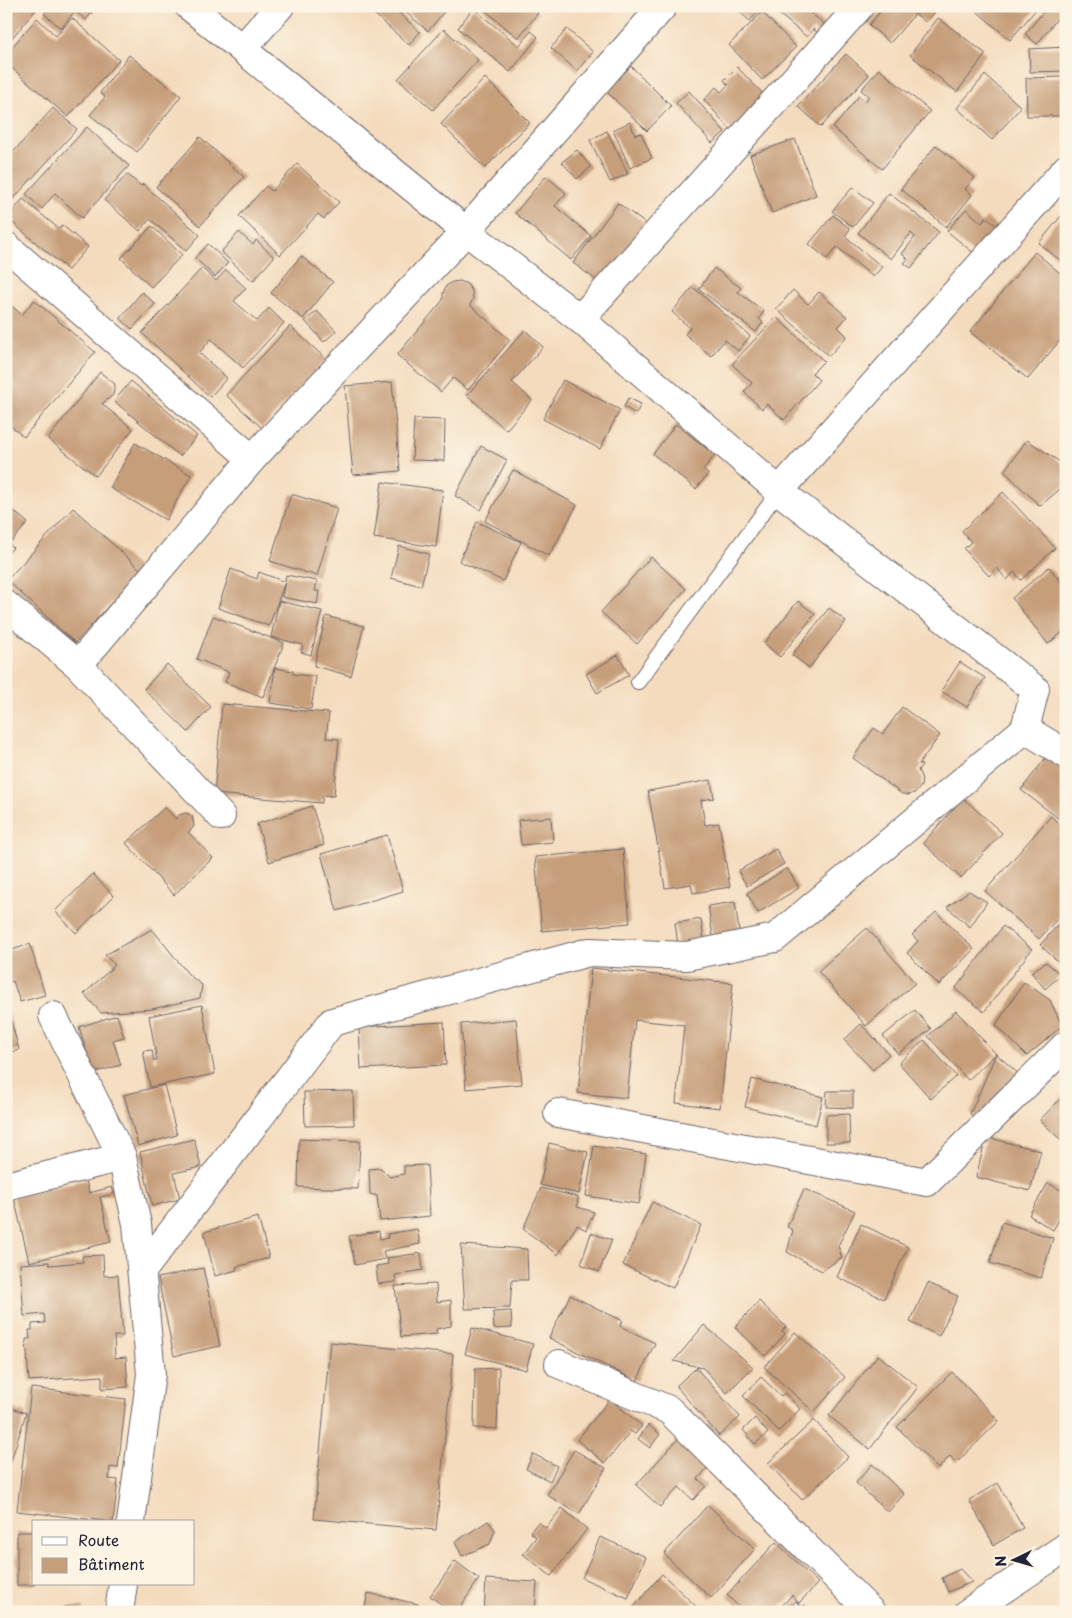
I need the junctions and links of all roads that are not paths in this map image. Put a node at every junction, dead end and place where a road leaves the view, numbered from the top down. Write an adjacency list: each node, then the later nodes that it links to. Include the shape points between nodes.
1 (189, 6): 5 (street)
2 (280, 6): 5 (street)
3 (664, 6): 7 (street)
4 (860, 6): 9 (street)
5 (242, 49): 7 (street)
6 (1066, 169): 11 (street)
7 (466, 231): 9 (street); 10 (street)
8 (6, 246): 10 (street)
9 (580, 318): 11 (street)
10 (252, 459): 13 (street)
11 (779, 491): 14 (lane); 15 (street, via 1035,689)
12 (6, 605): 13 (street)
13 (78, 665): 17 (street)
14 (638, 682)
15 (1025, 729): 16 (street); 23 (street, via 775,938 687,956 589,952 332,1022)
16 (1066, 754)
17 (222, 816)
18 (52, 1016): 21 (street)
19 (1066, 1045): 20 (street, via 928,1182)
20 (558, 1113)
21 (122, 1157): 22 (street); 23 (street, via 137,1224)
22 (6, 1186)
23 (142, 1271): 25 (street, via 150,1374)
24 (558, 1364): 29 (street, via 669,1410)
25 (131, 1520)
26 (1066, 1547): 30 (street)
27 (123, 1586): 28 (street)
28 (119, 1612)
29 (871, 1612)
30 (968, 1612)

